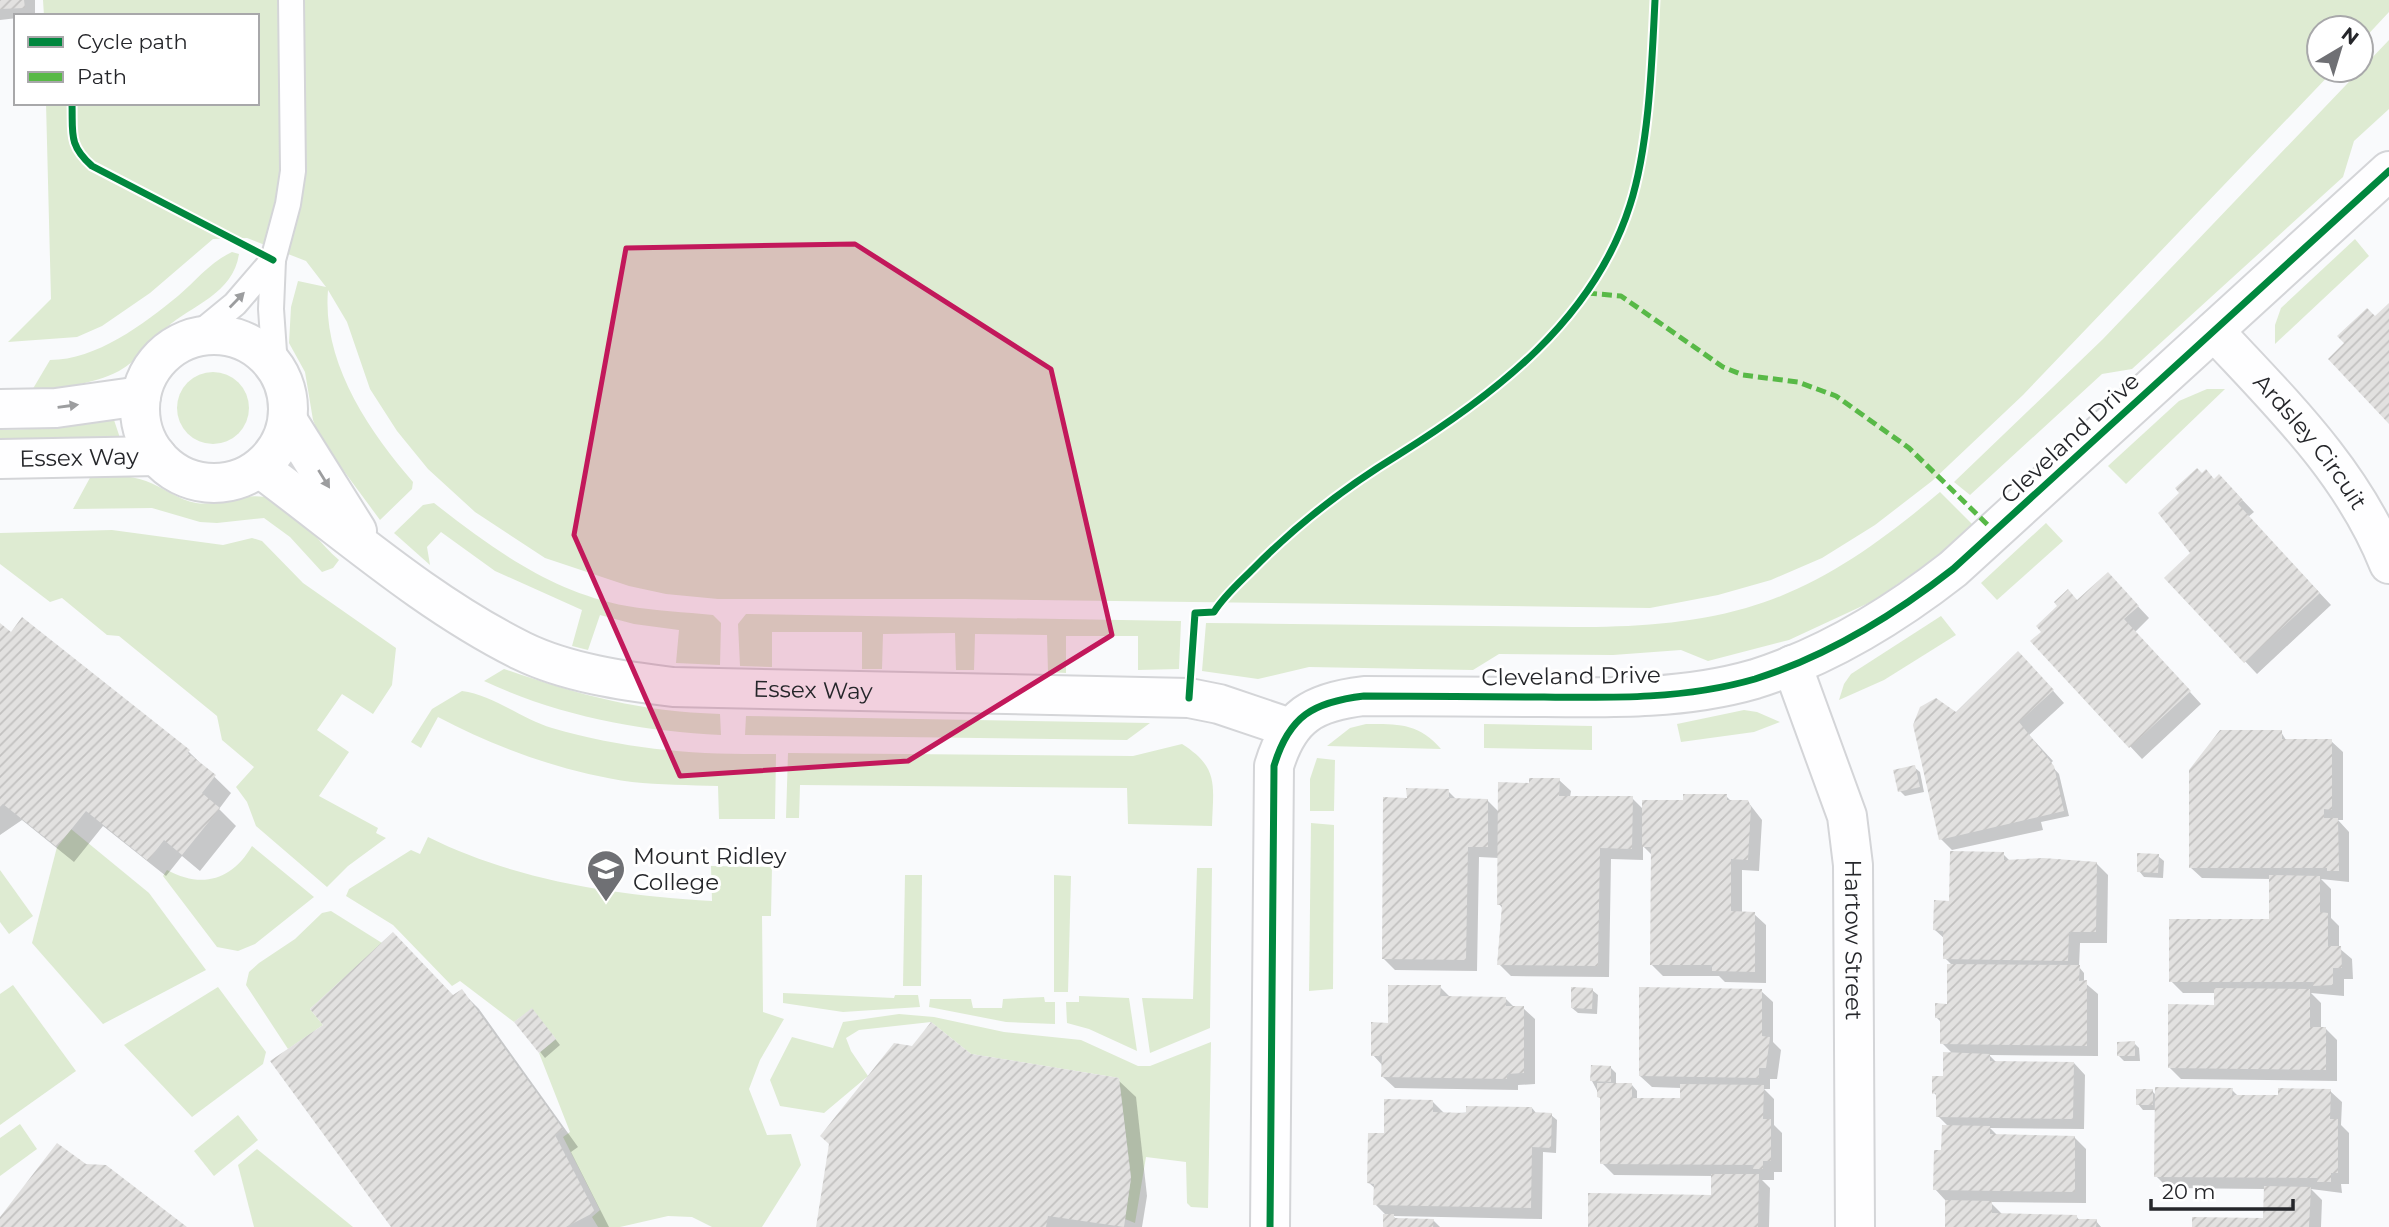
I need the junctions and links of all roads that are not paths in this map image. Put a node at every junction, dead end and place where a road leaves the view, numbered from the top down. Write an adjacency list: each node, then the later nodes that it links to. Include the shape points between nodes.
1 (291, 0): 3 (lane, via 293,171)
2 (2389, 171): 4 (street, Cleveland Drive)
3 (273, 260): 5 (lane, one-way to 3, via 235,304); 6 (lane)
4 (2214, 331): 14 (street, Ardsley Circuit, via 2339,470); 15 (street, Cleveland Drive, via 1953,569 1911,602 1850,639)
5 (197, 337): 6 (street, Essex Way, via 219,334 240,339 260,350); 7 (street, Essex Way, via 160,358)
6 (275, 366): 9 (street, Essex Way, via 289,402)
7 (141, 397): 8 (street, one-way to 7, via 56,408); 10 (street, Essex Way, via 140,418)
8 (0, 409)
9 (288, 421): 12 (street, via 273,455); 13 (street, Essex Way, one-way to 13)
10 (157, 456): 11 (street, Essex Way); 12 (street, Essex Way, via 174,471 206,482 239,479)
11 (0, 459)
12 (260, 468): 13 (street, Essex Way)
13 (368, 548): 16 (street, Essex Way, via 446,608 524,652 611,680 673,687 1189,698)
14 (2389, 564)
15 (1791, 665): 16 (street, Cleveland Drive, via 1702,691 1638,699 1406,696 1334,700 1307,712); 18 (street, Hartow Street, via 1847,817 1853,865)
16 (1290, 728): 17 (street, via 1274,766)
17 (1270, 1227)
18 (1855, 1227)

